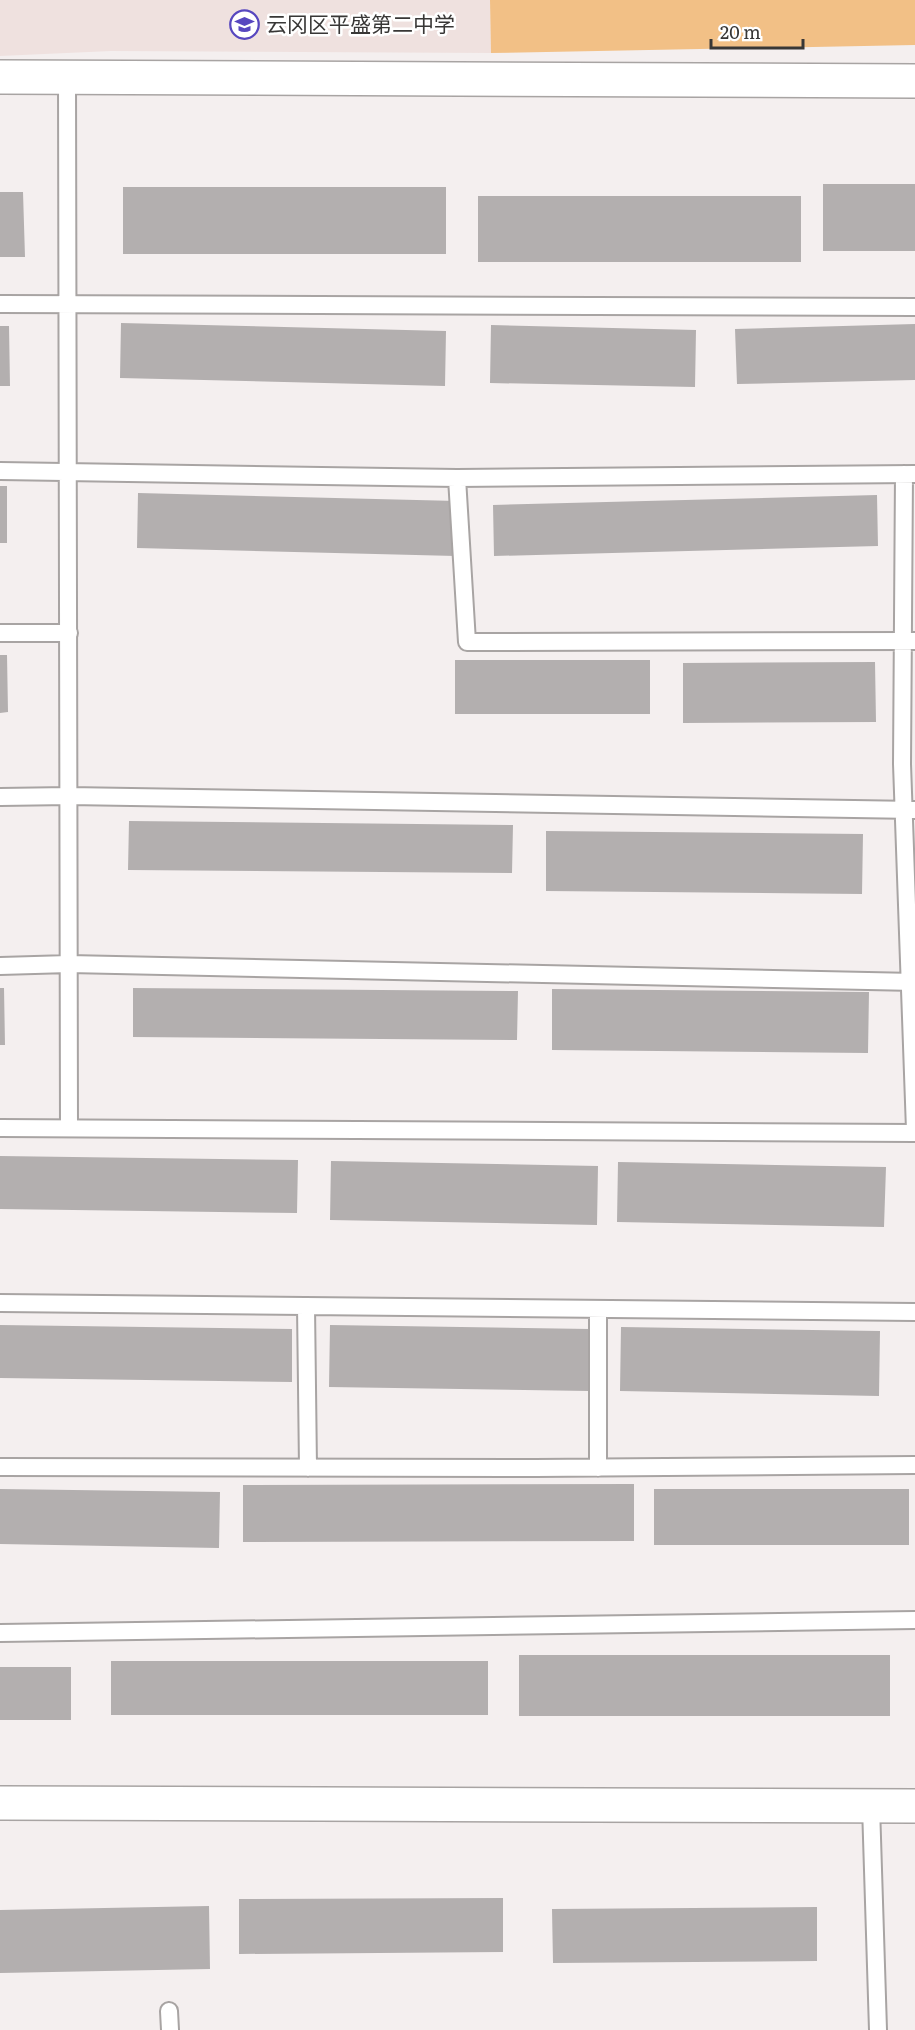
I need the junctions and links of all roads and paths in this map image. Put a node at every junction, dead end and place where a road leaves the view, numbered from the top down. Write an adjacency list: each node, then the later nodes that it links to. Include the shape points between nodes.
1 (0, 77): 2 (street)
2 (67, 77): 3 (street); 5 (lane)
3 (915, 81)
4 (0, 304): 5 (lane)
5 (68, 304): 6 (lane); 8 (lane)
6 (915, 307)
7 (0, 471): 8 (lane)
8 (69, 471): 10 (lane); 12 (lane)
9 (910, 474): 10 (lane); 13 (lane)
10 (458, 478): 13 (lane, via 467,642)
11 (0, 633): 12 (lane)
12 (69, 633): 14 (lane)
13 (909, 641): 16 (lane)
14 (69, 796): 15 (lane); 16 (lane); 17 (lane)
15 (0, 798)
16 (909, 810): 19 (lane)
17 (69, 964): 18 (lane); 19 (lane); 20 (lane)
18 (0, 966)
19 (912, 982): 22 (lane)
20 (69, 1127): 21 (lane); 22 (lane)
21 (0, 1128)
22 (915, 1132)
23 (0, 1303): 24 (lane)
24 (306, 1306): 25 (lane); 29 (lane)
25 (598, 1309): 26 (lane); 30 (lane)
26 (915, 1312)
27 (915, 1465): 30 (lane)
28 (0, 1467): 29 (lane)
29 (308, 1468): 30 (lane)
30 (598, 1468)
31 (915, 1620): 32 (lane)
32 (0, 1633)
33 (0, 1803): 34 (street)
34 (871, 1806): 35 (street); 38 (lane)
35 (915, 1806)
36 (169, 2011): 37 (lane)
37 (170, 2030)
38 (878, 2030)

